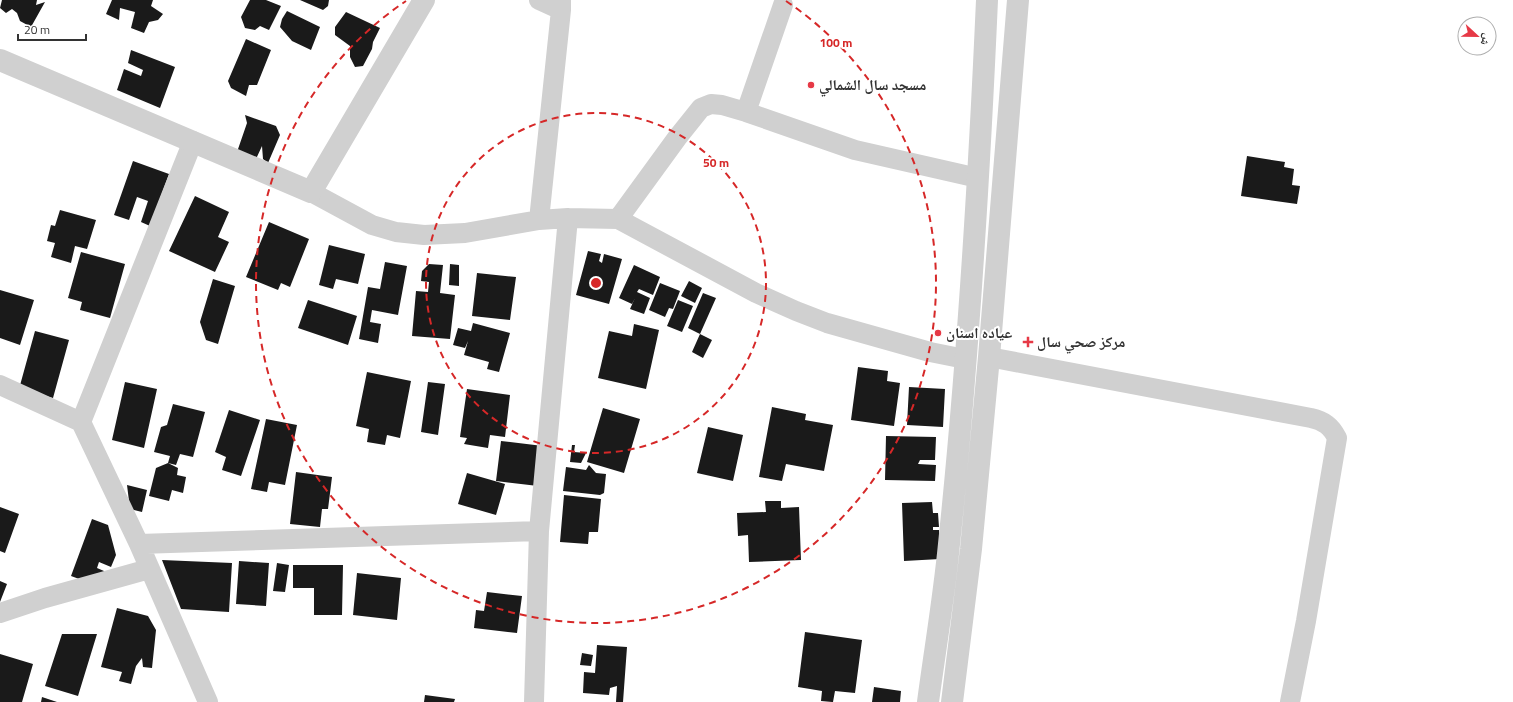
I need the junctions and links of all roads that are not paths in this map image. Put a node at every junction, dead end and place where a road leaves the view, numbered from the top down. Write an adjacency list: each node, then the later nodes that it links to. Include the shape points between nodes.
1 (424, 0): 13 (street)
2 (539, 0): 5 (street)
3 (987, 0): 8 (street)
4 (1018, 0): 9 (street)
5 (561, 5): 16 (street)
6 (783, 5): 10 (street)
7 (0, 60): 11 (street)
8 (983, 75): 9 (street); 12 (street)
9 (1012, 80): 17 (street)
10 (746, 112): 12 (street, via 855,150); 15 (street, via 711,104 701,108)
11 (192, 141): 13 (street); 20 (street)
12 (978, 178): 18 (street)
13 (311, 192): 16 (street, via 372,225 396,232 424,235 465,233)
14 (568, 218): 15 (street); 16 (street); 21 (street)
15 (618, 219): 18 (street, via 756,293 796,311 827,323 930,352)
16 (538, 220)
17 (989, 356): 28 (street, via 971,549); 29 (street, via 1311,418 1327,424 1334,431 1337,438)
18 (965, 359): 27 (street, via 949,545)
19 (0, 385): 20 (street)
20 (81, 422): 22 (street)
21 (540, 531): 22 (street); 26 (street)
22 (139, 544): 23 (street)
23 (149, 568): 24 (street); 25 (street)
24 (0, 613)
25 (208, 702)
26 (534, 702)
27 (928, 702)
28 (952, 702)
29 (1290, 702)

